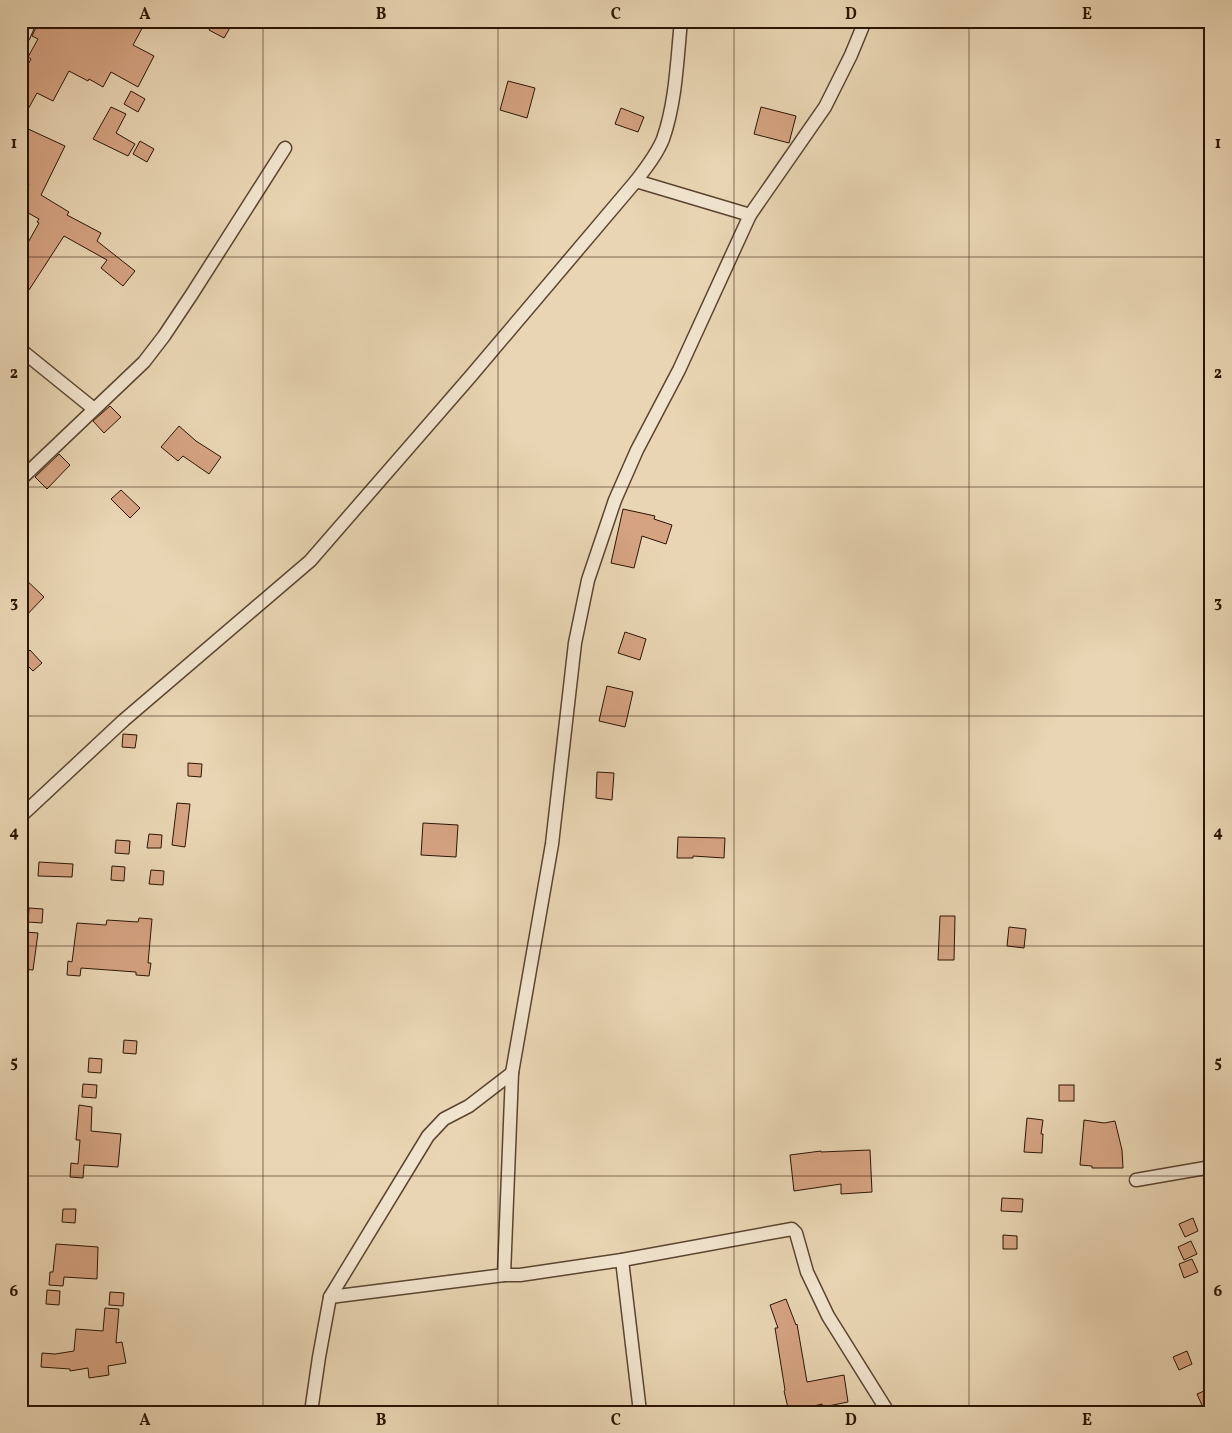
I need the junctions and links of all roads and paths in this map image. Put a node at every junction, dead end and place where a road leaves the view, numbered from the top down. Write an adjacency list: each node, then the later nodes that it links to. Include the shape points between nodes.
1 (27, 21): 4 (street)
2 (681, 21): 6 (street, via 670,113 651,161)
3 (865, 21): 7 (street, via 824,107)
4 (21, 35)
5 (285, 148): 9 (street, via 164,336 137,370)
6 (636, 181): 7 (street); 11 (street, via 310,561 124,720)
7 (750, 216): 12 (street, via 679,370 637,450 615,500 588,580 575,643 552,844)
8 (21, 350): 9 (street)
9 (94, 409): 10 (street)
10 (21, 479)
11 (21, 816)
12 (512, 1073): 16 (street); 17 (street, via 469,1106 444,1119 428,1136)
13 (1211, 1167): 14 (street)
14 (1136, 1180)
15 (622, 1260): 16 (street); 19 (street); 20 (street, via 794,1230 807,1272 828,1316)
16 (504, 1275): 17 (street)
17 (330, 1296): 18 (street)
18 (311, 1412)
19 (640, 1412)
20 (888, 1412)

